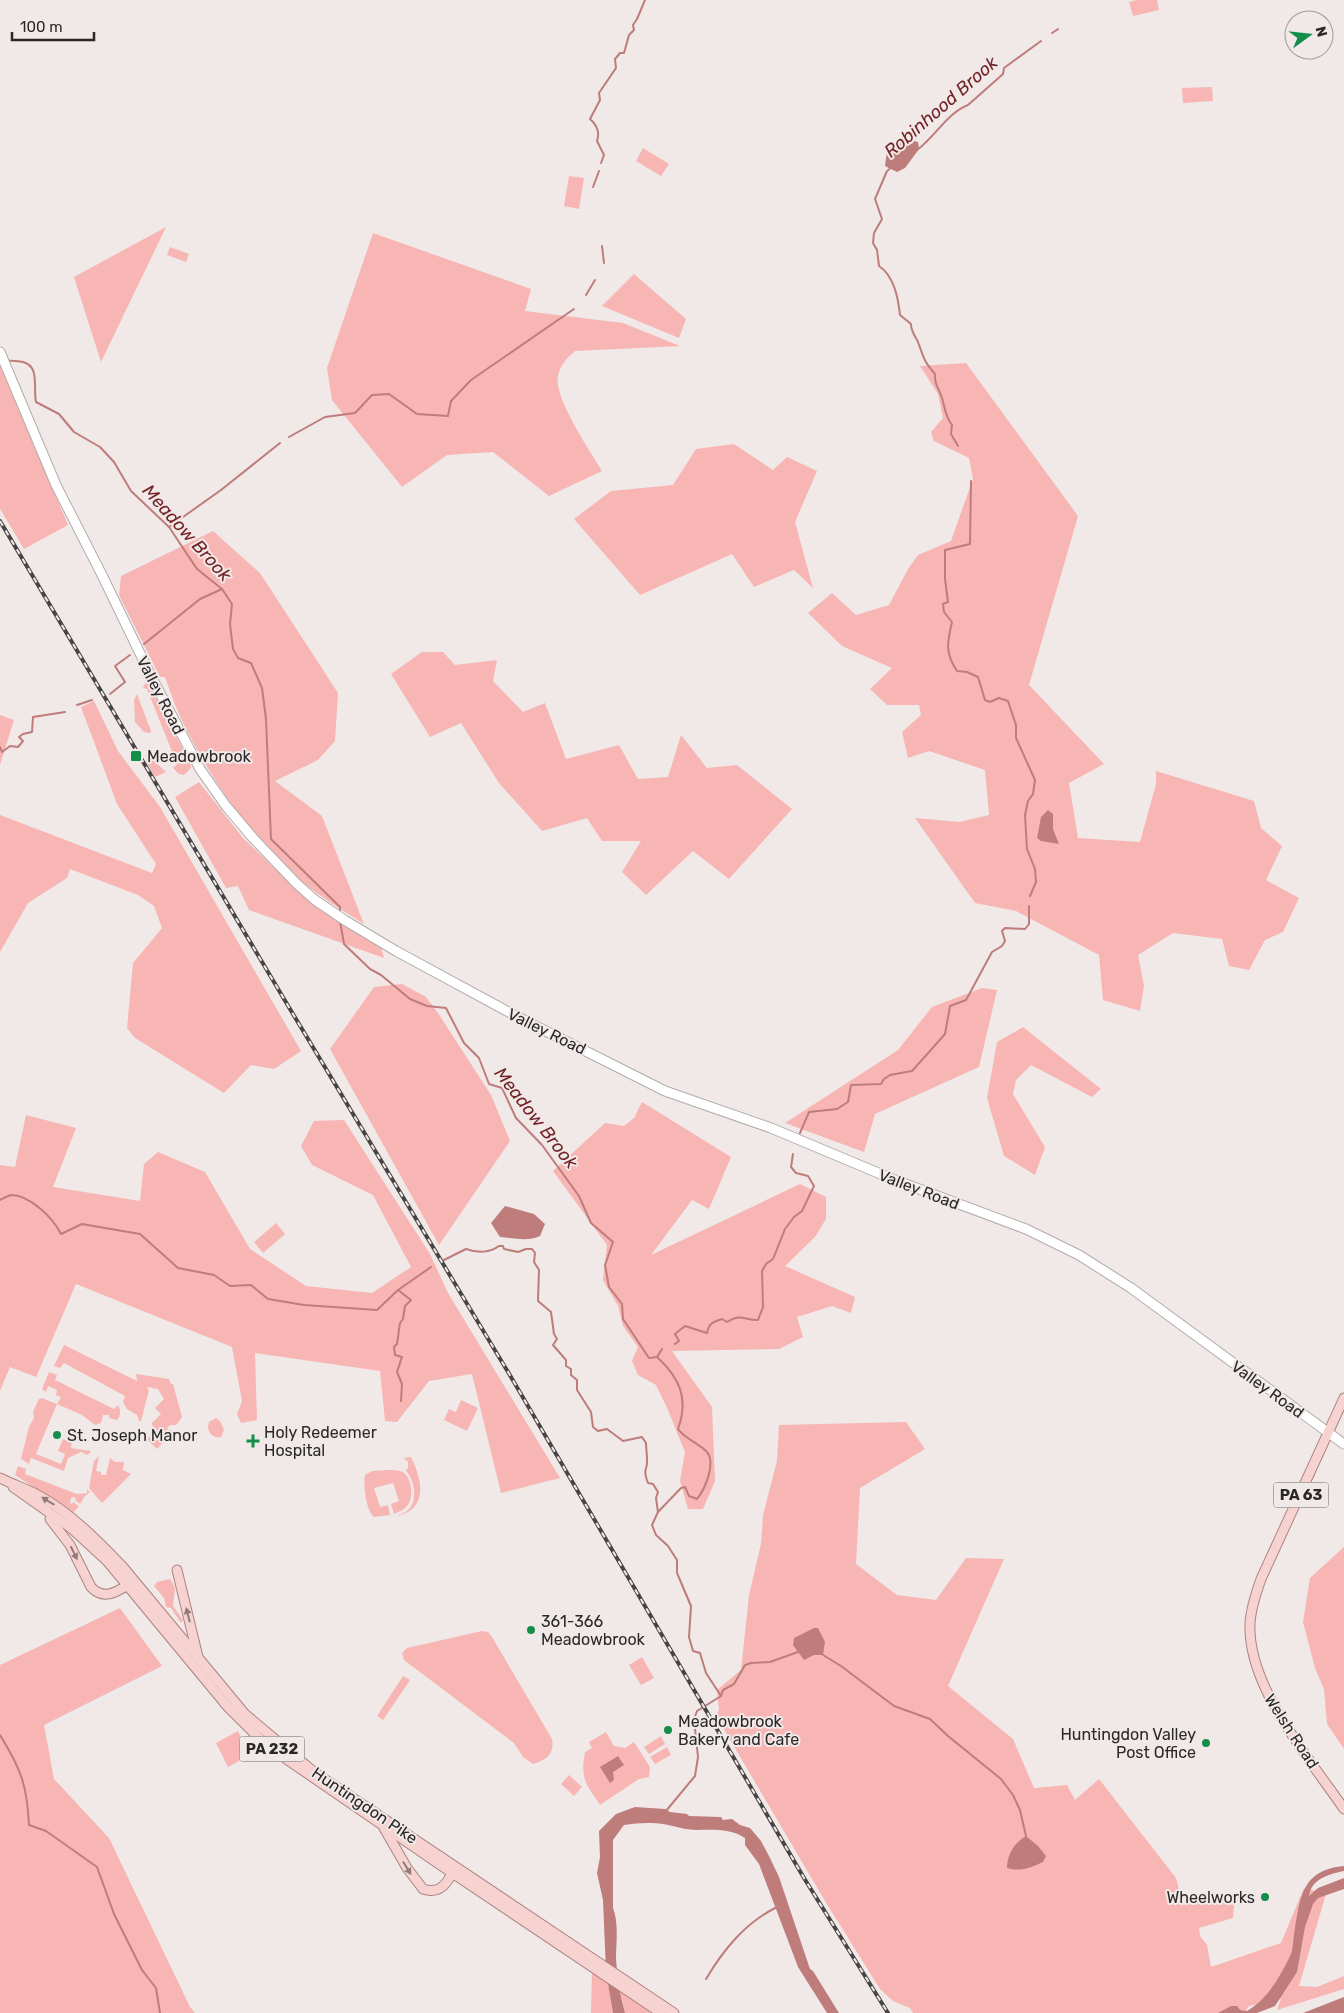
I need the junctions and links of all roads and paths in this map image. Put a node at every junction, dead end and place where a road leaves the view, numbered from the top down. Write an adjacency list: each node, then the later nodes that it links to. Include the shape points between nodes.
1 (1, 354): 3 (main road, Valley Road, via 56,485 200,770 252,838 297,884 334,913 396,951 516,1016 665,1090 771,1128 895,1180 1026,1229 1080,1255 1131,1288)
2 (1344, 1398): 3 (main road, Welsh Road / PA 63)
3 (1328, 1434): 4 (main road, Valley Road); 10 (main road, Welsh Road / PA 63, via 1261,1579 1250,1625 1263,1686)
4 (1344, 1444)
5 (1, 1479): 6 (main road, Huntingdon Pike / PA 232); 9 (main road, Huntingdon Pike / PA 232, one-way to 5, via 123,1567 94,1538 56,1506)
6 (32, 1503): 8 (main road, Huntingdon Pike / PA 232, via 87,1542); 8 (main road, one-way to 8, via 60,1529 95,1592 107,1595)
7 (177, 1570): 9 (main road, one-way to 7)
8 (128, 1585): 11 (main road, Huntingdon Pike / PA 232, via 246,1726 288,1762)
9 (199, 1660): 14 (main road, Huntingdon Pike / PA 232, via 245,1714 314,1772)
10 (1344, 1809)
11 (383, 1826): 12 (main road, Huntingdon Pike / PA 232); 12 (main road, one-way to 12, via 406,1868 423,1889 433,1891 442,1888)
12 (452, 1873): 13 (main road, Huntingdon Pike / PA 232)
13 (661, 2013)
14 (674, 2013)

